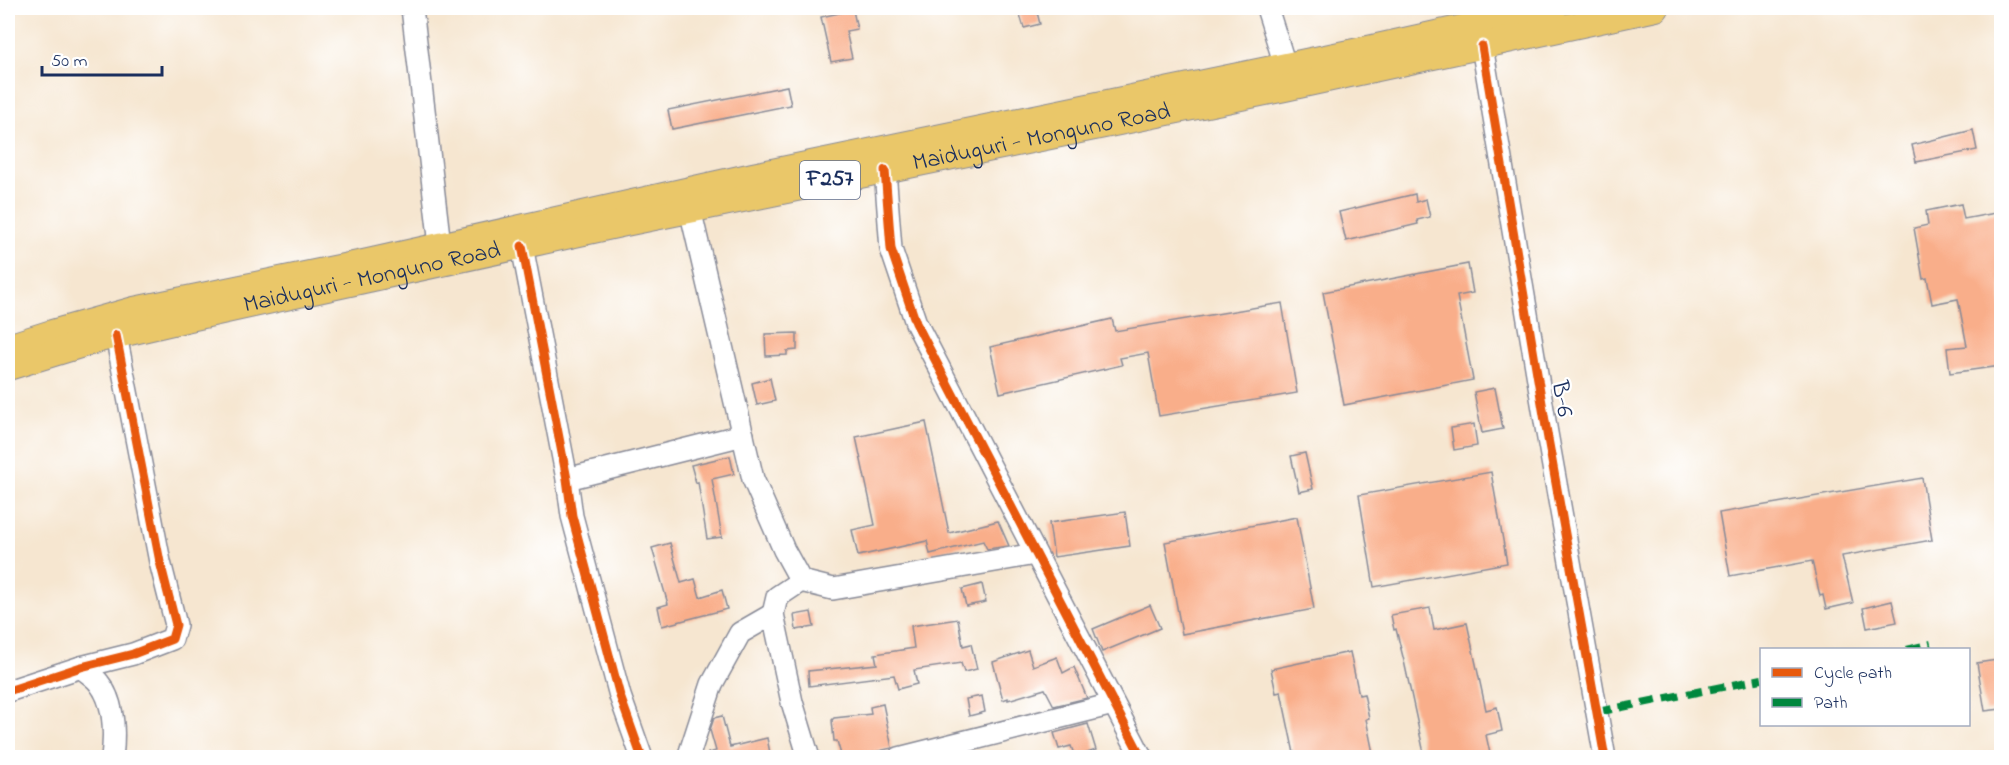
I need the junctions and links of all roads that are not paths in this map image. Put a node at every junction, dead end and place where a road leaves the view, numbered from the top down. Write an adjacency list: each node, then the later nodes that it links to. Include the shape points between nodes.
1 (412, 8): 9 (street)
2 (1268, 8): 6 (street)
3 (1554, 8): 6 (main road, Maiduguri - Monguno Road / F257)
4 (1656, 8): 5 (main road, Maiduguri - Monguno Road / F257)
5 (1482, 45): 7 (main road, Maiduguri - Monguno Road / F257); 28 (street, B-6)
6 (1285, 65): 9 (main road, Maiduguri - Monguno Road / F257)
7 (885, 170): 8 (main road, Maiduguri - Monguno Road / F257); 16 (street, via 891,249 916,323)
8 (690, 209): 10 (main road, Maiduguri - Monguno Road / F257); 14 (street)
9 (440, 244): 12 (main road, Maiduguri - Monguno Road / F257, via 134,310)
10 (522, 246): 11 (main road, Maiduguri - Monguno Road / F257); 15 (street)
11 (116, 335): 13 (main road, Maiduguri - Monguno Road / F257); 19 (street, via 176,625 172,639)
12 (8, 347)
13 (8, 367)
14 (743, 435): 15 (street); 17 (street, via 753,479)
15 (567, 479): 23 (street, via 572,516 620,696)
16 (1035, 554): 17 (street, via 833,588); 21 (street)
17 (801, 581): 18 (street, via 777,597)
18 (773, 614): 24 (street, via 740,633 712,684); 25 (street)
19 (81, 667): 20 (street); 22 (street, via 99,682 111,705)
20 (8, 691)
21 (1113, 704): 26 (street); 27 (street)
22 (112, 758)
23 (642, 758)
24 (688, 758)
25 (809, 758)
26 (899, 758)
27 (1142, 758)
28 (1605, 758)

